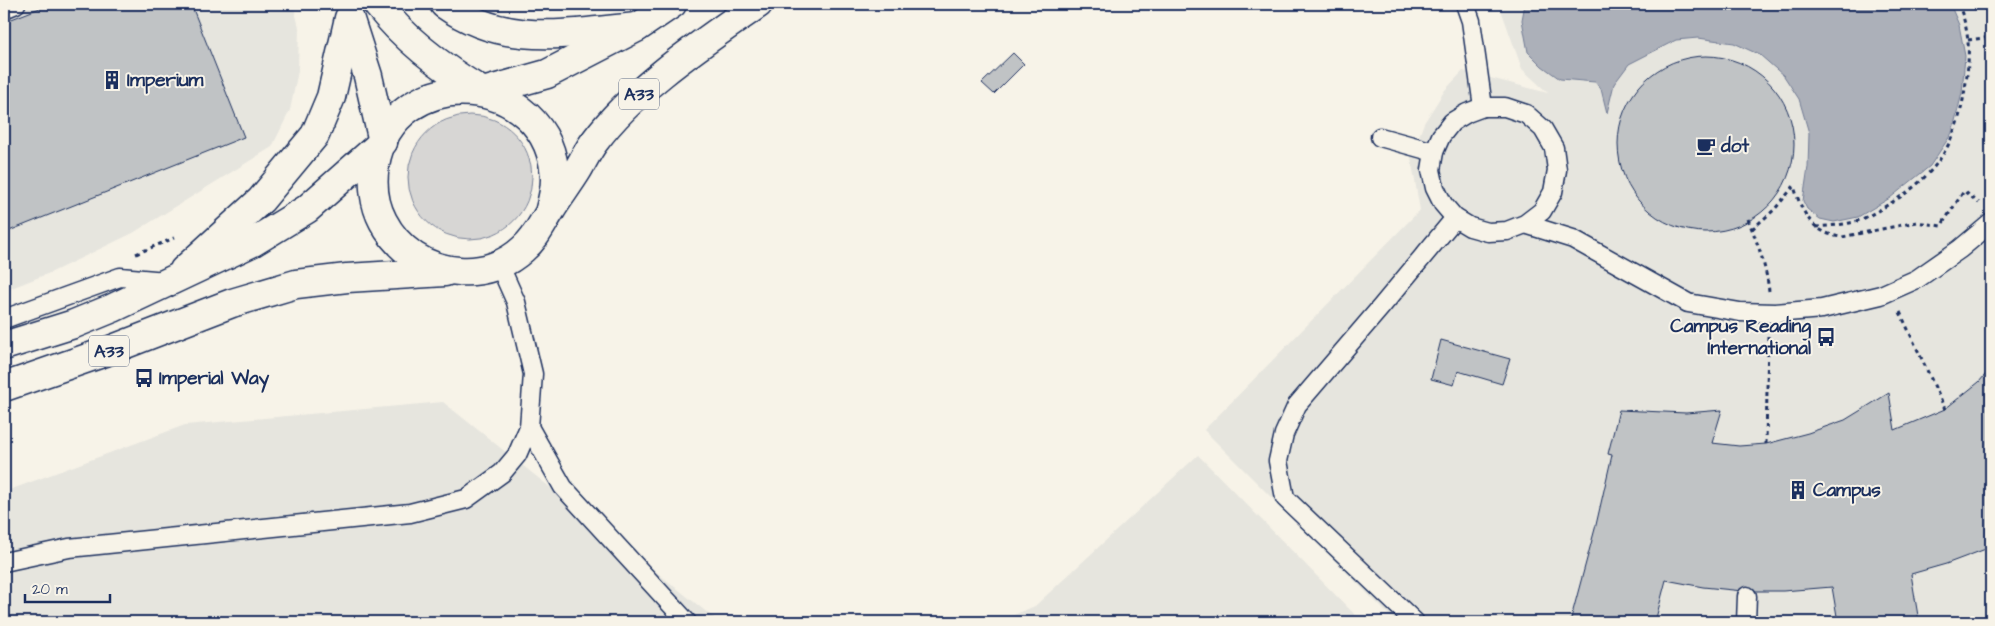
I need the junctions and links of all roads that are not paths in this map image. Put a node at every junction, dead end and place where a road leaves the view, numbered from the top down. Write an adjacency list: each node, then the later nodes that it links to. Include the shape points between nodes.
1 (16, 4): 7 (lane)
2 (377, 4): 10 (main road, via 429,57)
3 (444, 4): 9 (main road, via 471,20 502,32 545,35)
4 (672, 4): 9 (main road)
5 (758, 4): 15 (main road, A33, via 685,56 625,108 595,140)
6 (1465, 4): 11 (lane, via 1472,28)
7 (4, 9)
8 (347, 11): 13 (main road, via 368,76); 21 (main road, via 331,97 315,135 262,200)
9 (638, 27): 10 (main road, via 547,74)
10 (483, 92): 13 (main road, via 456,91 424,100 407,110); 15 (main road, via 514,106 539,130 547,145 555,179)
11 (1483, 107): 14 (lane, via 1452,122); 18 (lane, via 1506,107 1526,114 1543,129 1554,148 1557,170 1553,192 1542,211)
12 (1380, 137): 14 (lane)
13 (383, 142): 20 (main road, via 374,172 376,203 381,218 398,244 410,254 438,268); 21 (main road, A33, via 307,209 253,242)
14 (1434, 152): 17 (lane, via 1431,170 1434,188)
15 (549, 213): 19 (main road, via 534,238 512,258)
16 (1988, 215): 18 (lane, via 1960,249 1918,279 1881,295 1822,309 1775,314 1688,303 1573,239)
17 (1454, 218): 18 (lane, via 1488,232 1507,231); 29 (lane, via 1297,405 1284,434 1278,461 1285,498)
18 (1525, 224)
19 (499, 264): 20 (main road, via 477,271); 25 (lane, via 516,302 533,374)
20 (454, 271): 24 (main road, A33, via 296,284 232,303)
21 (172, 282): 22 (lane, via 120,277); 23 (main road, A33, via 74,324)
22 (4, 319)
23 (4, 346)
24 (4, 387)
25 (529, 427): 26 (lane, via 517,455 502,473 466,498 410,513 69,548); 28 (lane, via 562,487)
26 (4, 562)
27 (1747, 596): 30 (lane)
28 (687, 622)
29 (1415, 622)
30 (1746, 622)

